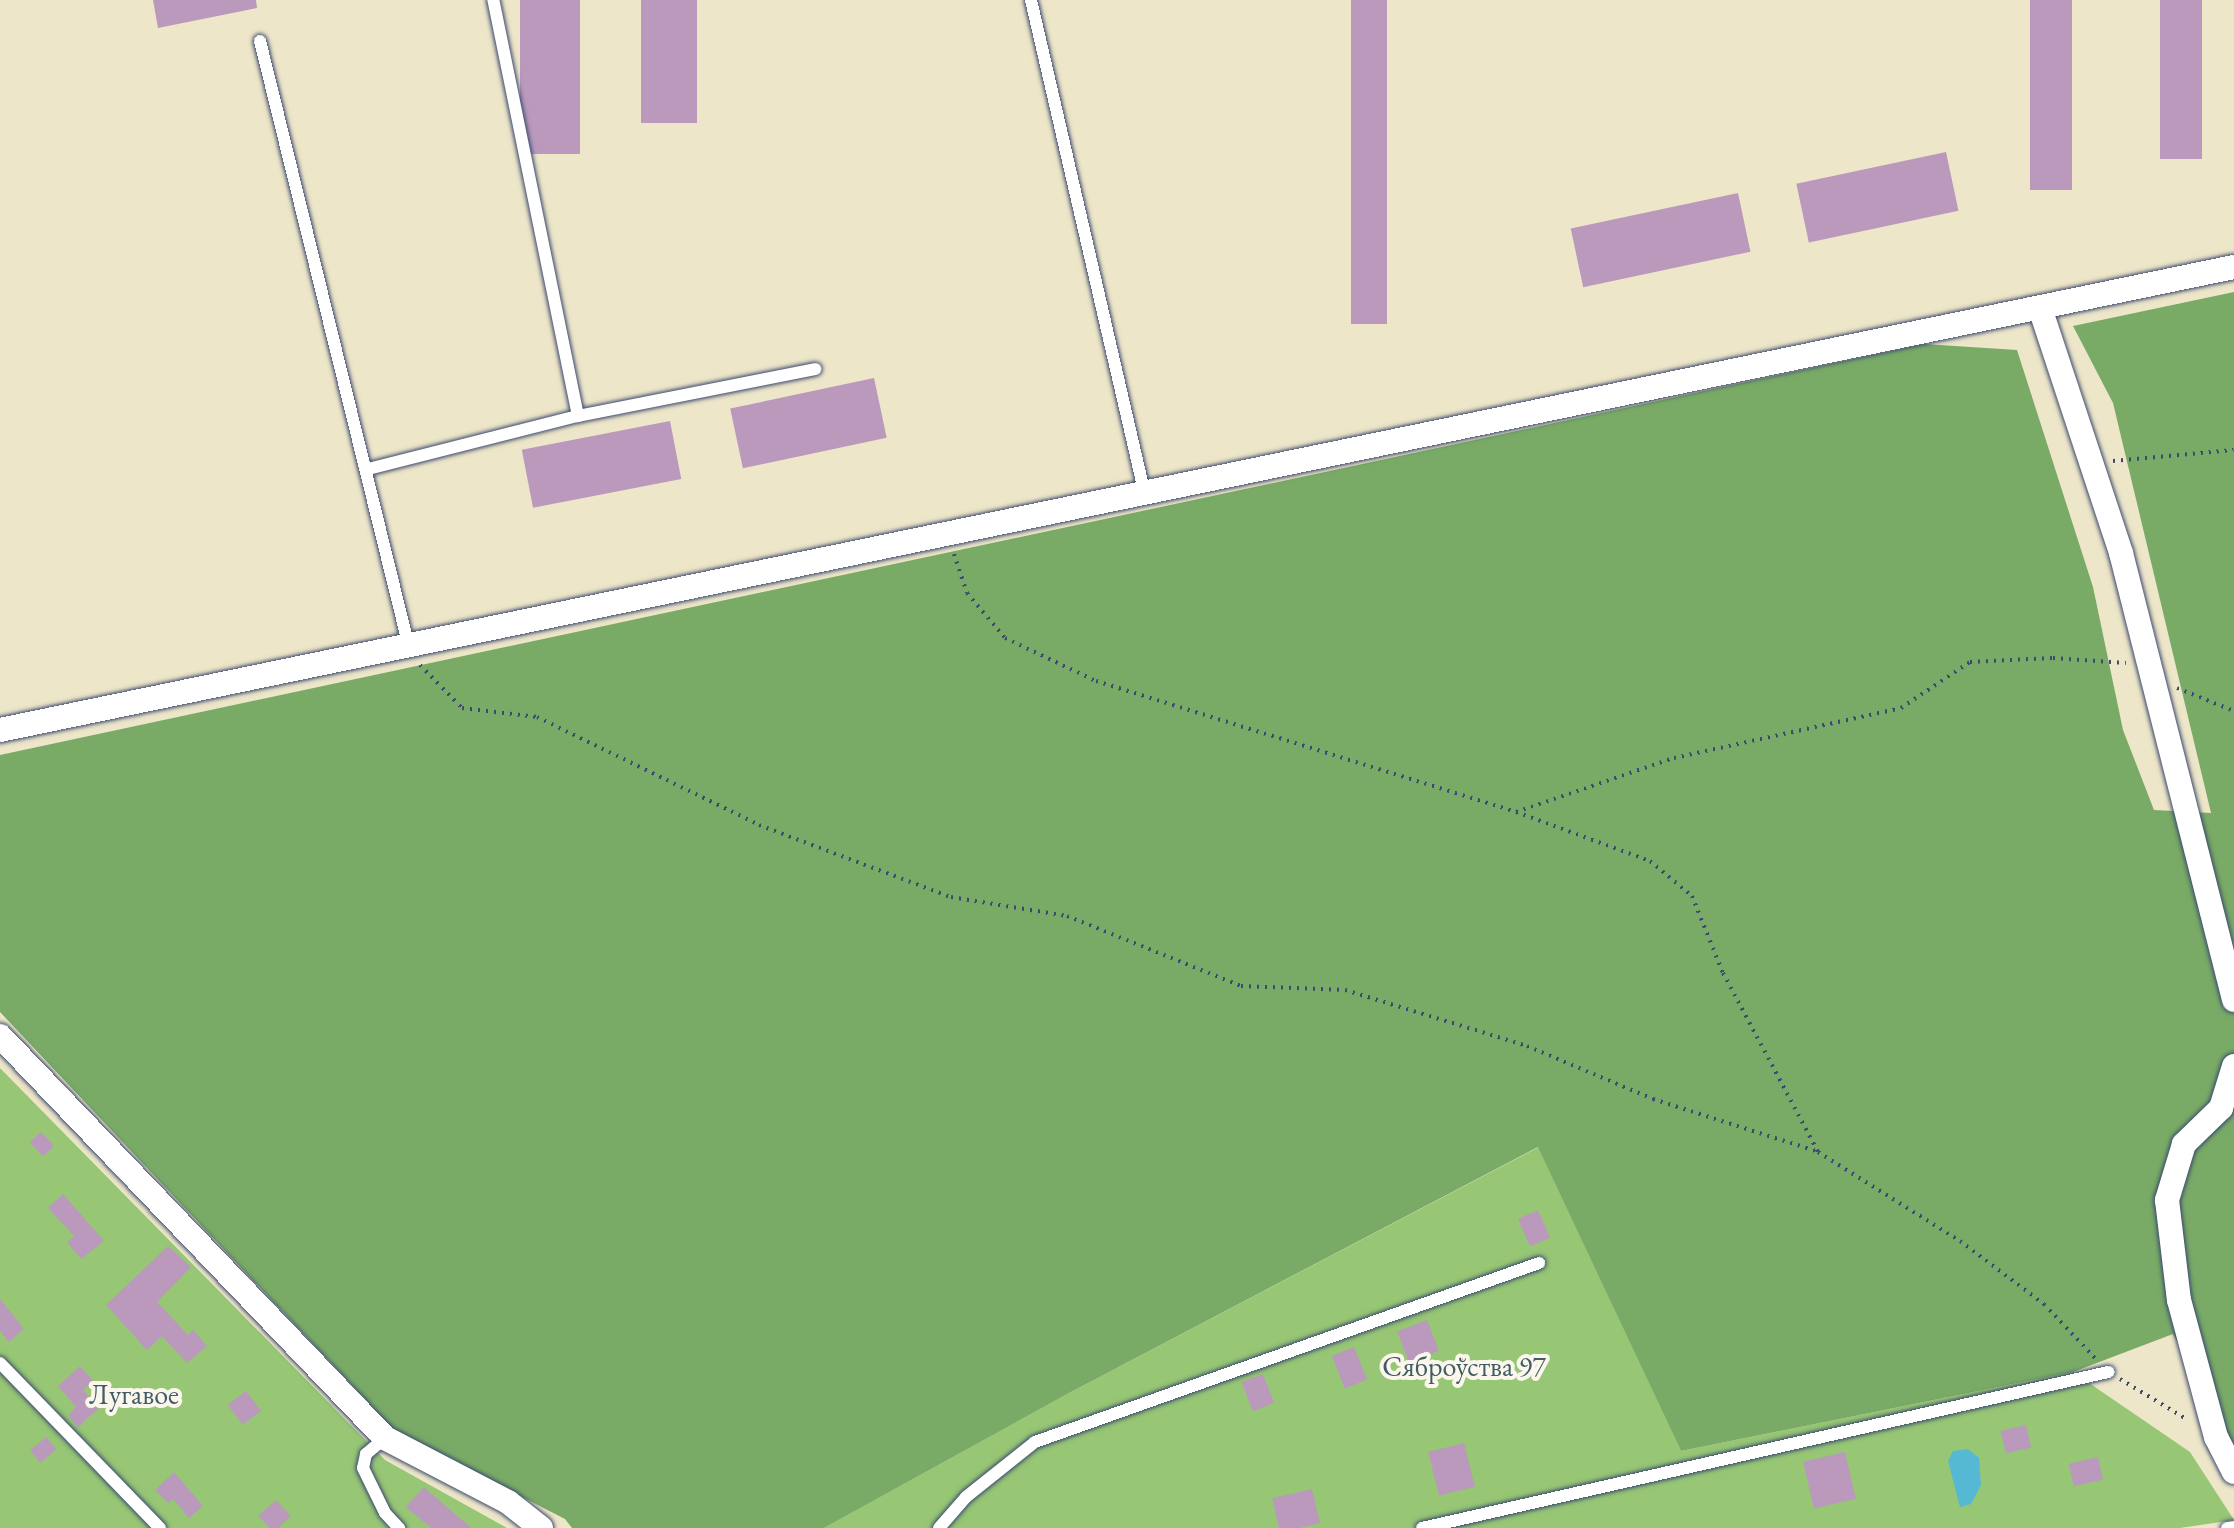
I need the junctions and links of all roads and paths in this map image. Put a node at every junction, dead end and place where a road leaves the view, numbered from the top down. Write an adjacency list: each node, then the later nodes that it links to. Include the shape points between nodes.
1 (493, 0): 7 (lane)
2 (1031, 0): 11 (lane)
3 (260, 41): 10 (lane)
4 (2234, 267): 5 (street)
5 (2040, 308): 9 (street); 11 (street)
6 (815, 369): 7 (lane)
7 (578, 416): 10 (lane)
8 (2234, 450): 9 (path)
9 (2091, 463): 15 (street, via 2121,553)
10 (368, 469): 13 (lane)
11 (1145, 495): 12 (street)
12 (949, 536): 13 (street); 18 (path, via 967,593 1005,638 1096,681)
13 (409, 647): 14 (street)
14 (384, 652): 17 (street); 23 (path, via 422,665 462,708 537,717 759,825 951,897 1067,916 1241,986 1345,990 1527,1046 1653,1099)
15 (2151, 678): 16 (path); 18 (path, via 2122,661 1970,662 1901,708 1674,758); 19 (street)
16 (2234, 711)
17 (0, 730)
18 (1516, 812): 23 (path, via 1650,861 1692,896 1723,973)
19 (2234, 1000)
20 (0, 1036): 28 (street)
21 (2234, 1066): 22 (street)
22 (2227, 1114): 27 (street, via 2184,1144 2167,1200 2179,1300)
23 (1818, 1152): 26 (path, via 1960,1241 2044,1304)
24 (1539, 1263): 34 (lane, via 1035,1442 966,1497)
25 (0, 1363): 31 (lane)
26 (2108, 1372): 27 (path); 35 (lane)
27 (2216, 1437): 29 (street)
28 (385, 1438): 32 (lane, via 366,1454 363,1468 385,1513); 33 (street, via 508,1502)
29 (2234, 1472)
30 (2234, 1527): 36 (lane)
31 (160, 1528)
32 (399, 1528)
33 (541, 1528)
34 (939, 1528)
35 (1422, 1528)
36 (2227, 1528)

